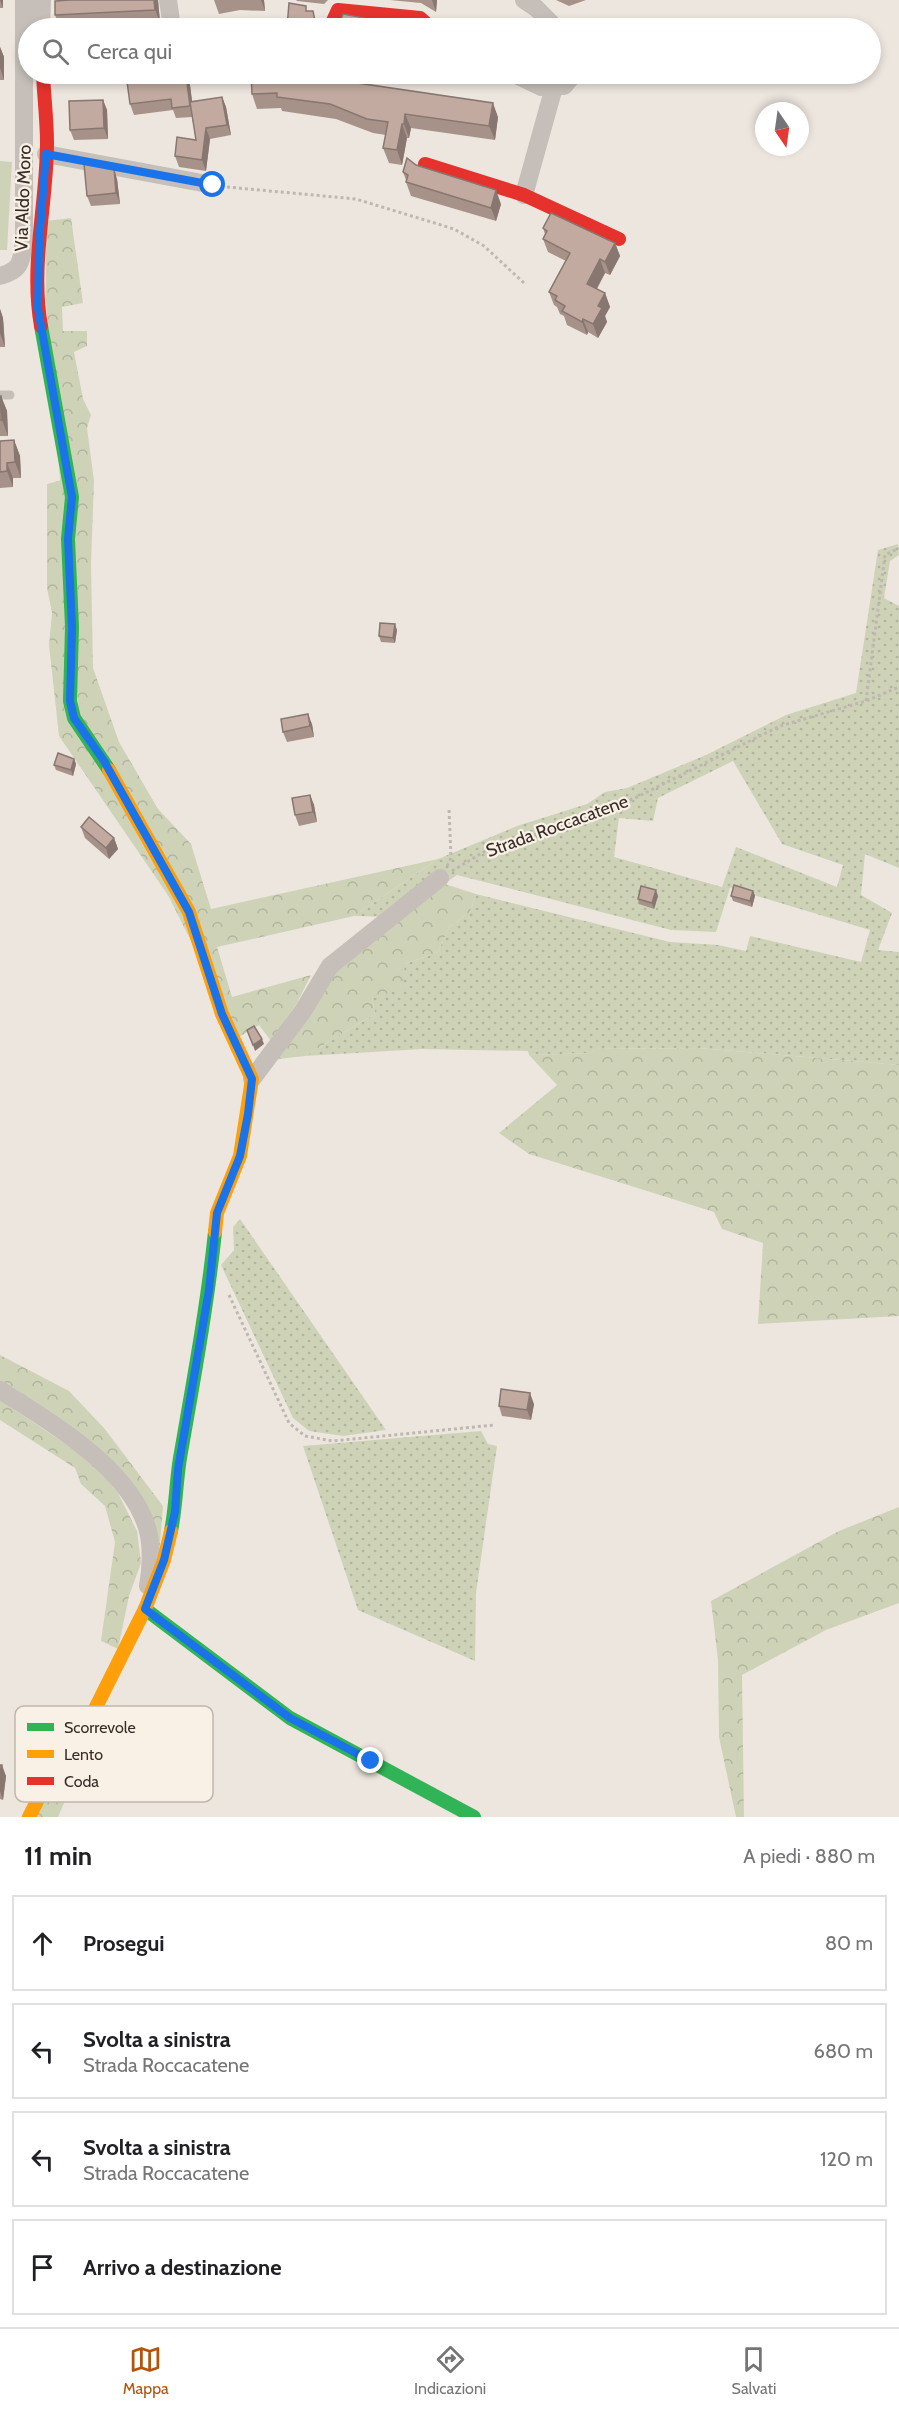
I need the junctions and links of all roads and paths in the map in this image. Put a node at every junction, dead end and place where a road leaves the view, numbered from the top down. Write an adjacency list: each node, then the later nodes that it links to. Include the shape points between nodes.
1 (24, 0): 5 (street, Via Aldo Moro)
2 (42, 0): 6 (street)
3 (168, 0): 7 (street)
4 (524, 0): 10 (street)
5 (24, 18)
6 (41, 18)
7 (171, 18)
8 (334, 18): 9 (street, via 338,10)
9 (420, 18)
10 (546, 18)
11 (24, 84): 21 (street, Via Aldo Moro, via 21,264)
12 (43, 84): 16 (street)
13 (535, 84): 15 (street)
14 (566, 84): 15 (street)
15 (554, 87): 19 (street)
16 (46, 154): 18 (street); 28 (street, via 38,309 72,497 68,539 70,701 74,718 104,761 189,912 222,1014)
17 (425, 164): 19 (street)
18 (213, 185): 22 (path, via 356,199 454,229 484,246)
19 (524, 195): 20 (street)
20 (619, 238)
21 (0, 276)
22 (524, 283)
23 (899, 548): 25 (path, via 885,555)
24 (899, 687): 25 (path, Strada Roccacatene)
25 (866, 701): 27 (path, Strada Roccacatene, via 780,726 635,798 563,826 487,849)
26 (449, 808): 27 (path, via 451,858)
27 (440, 878): 28 (street, via 330,966 303,1011)
28 (252, 1079): 32 (street, via 240,1156 217,1213 209,1290 178,1469 175,1512 164,1560)
29 (227, 1290): 31 (path, via 289,1423 305,1436 333,1441)
30 (0, 1390): 32 (street, via 65,1431 102,1462 139,1509 149,1539 150,1578)
31 (494, 1425)
32 (145, 1609): 33 (street); 36 (street, via 290,1718)
33 (96, 1706)
34 (37, 1802): 35 (street)
35 (29, 1817)
36 (474, 1817)

